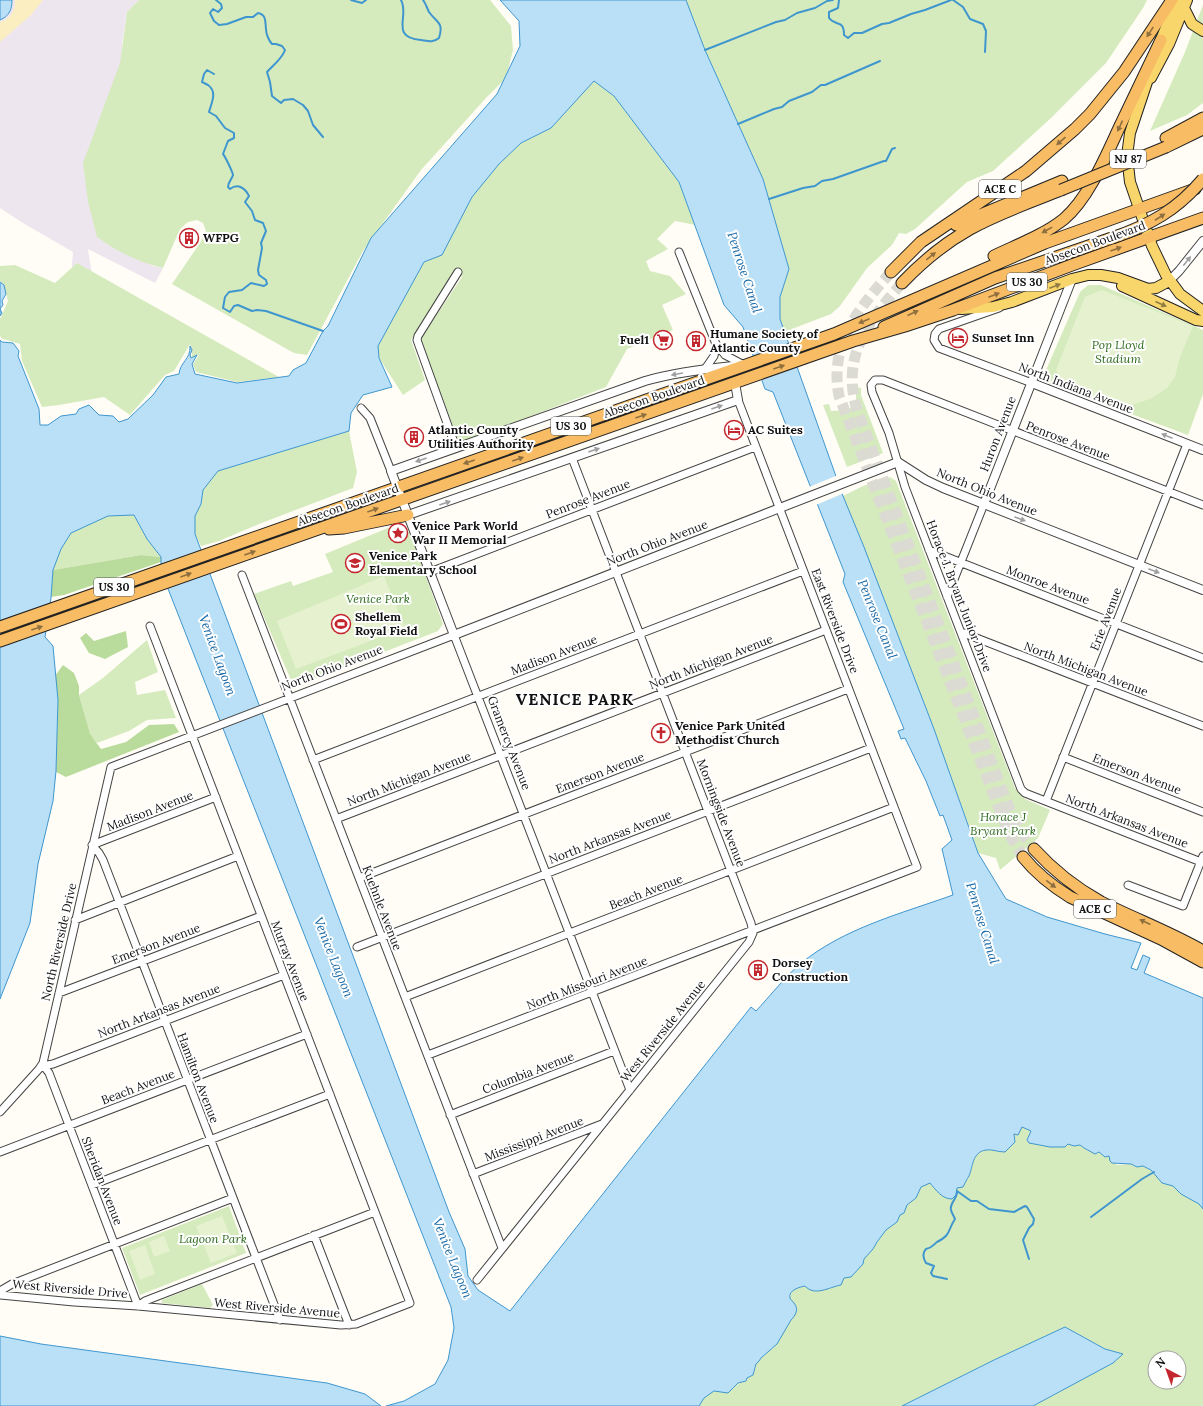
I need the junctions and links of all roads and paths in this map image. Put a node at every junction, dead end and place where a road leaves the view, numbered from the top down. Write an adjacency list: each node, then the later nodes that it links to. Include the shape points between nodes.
1 (1172, 0): 20 (highway, ACE C, one-way to 20, via 1124,72 1075,129 1026,171 928,236)
2 (1176, 0): 5 (main road, NJ 87)
3 (1185, 4): 4 (main road, via 1192,24); 6 (main road, NJ 87, via 1169,44)
4 (1203, 31)
5 (1161, 40): 6 (main road, NJ 87); 27 (highway, one-way to 27, via 1103,161 1074,209 1054,226 993,256)
6 (1144, 91): 15 (main road, NJ 87, via 1132,126 1127,156 1130,182)
7 (1203, 118): 11 (highway)
8 (1203, 126): 10 (highway)
9 (1203, 129): 10 (highway)
10 (1182, 139): 11 (highway)
11 (1166, 142): 13 (highway)
12 (1203, 179): 32 (highway, one-way to 12, bridge, via 983,282 1134,231 1158,219 1179,204)
13 (1062, 185): 20 (highway, via 970,218 930,239); 26 (highway, ACE C, one-way to 13, via 936,251 969,230)
14 (1203, 186): 15 (highway, Absecon Boulevard / US 30)
15 (1139, 208): 17 (main road, NJ 87); 27 (highway, Absecon Boulevard / US 30, via 1045,243)
16 (1203, 218): 17 (highway, Absecon Boulevard / US 30)
17 (1149, 237): 25 (main road, via 1159,264); 29 (highway, Absecon Boulevard / US 30, one-way to 17)
18 (1203, 241): 25 (street, one-way to 18)
19 (680, 252): 33 (street)
20 (906, 256): 22 (highway, ACE C)
21 (458, 272): 44 (street, via 417,340)
22 (891, 272)
23 (1100, 275): 24 (main road); 25 (main road, via 1118,278 1148,289); 31 (main road, one-way to 31)
24 (1072, 279): 28 (main road, one-way to 24); 38 (street, Huron Avenue)
25 (1169, 281): 30 (main road, via 1185,298)
26 (902, 283)
27 (951, 283): 34 (highway, Absecon Boulevard / US 30, one-way to 34, via 857,324)
28 (1012, 302): 29 (main road); 38 (street, North Indiana Avenue, via 939,329 934,336 935,343 939,348)
29 (954, 310): 32 (highway, Absecon Boulevard / US 30)
30 (1203, 311)
31 (1203, 321)
32 (853, 341): 36 (highway, Absecon Boulevard / US 30, one-way to 32)
33 (716, 344): 34 (street, via 726,355); 35 (street, via 714,356)
34 (744, 365): 35 (street, Absecon Boulevard); 49 (highway, Absecon Boulevard / US 30, one-way to 49)
35 (705, 370): 44 (street, Absecon Boulevard, one-way to 44, via 645,381)
36 (735, 383): 39 (street, East Riverside Drive); 51 (highway, Absecon Boulevard / US 30, one-way to 36)
37 (872, 383): 41 (street, Penrose Avenue, via 878,379 883,380); 47 (street, Horace J. Bryant Junior Drive, via 872,392)
38 (1032, 383): 41 (street, Huron Avenue); 42 (street, North Indiana Avenue, one-way to 38)
39 (738, 400): 43 (street, East Riverside Drive); 46 (street, one-way to 39)
40 (361, 408): 48 (street, Gramercy Avenue, via 370,418)
41 (1013, 431): 50 (street, Penrose Avenue); 52 (street, Huron Avenue)
42 (1187, 444): 45 (street, North Indiana Avenue); 50 (street, Erie Avenue)
43 (755, 446): 54 (street, Penrose Avenue); 55 (street, East Riverside Drive)
44 (456, 448): 48 (street, Absecon Boulevard, one-way to 48)
45 (1203, 450)
46 (572, 458): 54 (street, Morningside Avenue); 56 (street, one-way to 46)
47 (898, 462): 52 (street, North Ohio Avenue, via 930,482); 55 (street, North Ohio Avenue); 58 (street, Horace J. Bryant Junior Drive)
48 (391, 471): 49 (street, Gramercy Avenue)
49 (398, 487): 51 (street, Gramercy Avenue); 69 (highway, Absecon Boulevard / US 30)
50 (1168, 492): 53 (street, Penrose Avenue); 60 (street, Erie Avenue)
51 (402, 499): 56 (street, Gramercy Avenue); 57 (highway, Absecon Boulevard / US 30, one-way to 51)
52 (984, 504): 59 (street, Huron Avenue); 60 (street, North Ohio Avenue, one-way to 60)
53 (1203, 505)
54 (592, 509): 61 (street, Morningside Avenue); 63 (street, Penrose Avenue)
55 (778, 509): 61 (street, North Ohio Avenue); 62 (street, East Riverside Drive)
56 (408, 515): 57 (highway, via 344,528); 63 (street, Gramercy Avenue)
57 (314, 530): 74 (highway, Absecon Boulevard / US 30, one-way to 57)
58 (929, 550): 59 (street, Monroe Avenue); 66 (street, Horace J. Bryant Junior Drive)
59 (961, 563): 66 (street, Huron Avenue); 67 (street, Monroe Avenue)
60 (1139, 565): 65 (street, North Ohio Avenue, one-way to 65); 67 (street, Erie Avenue)
61 (616, 571): 72 (street, North Ohio Avenue); 73 (street, Morningside Avenue)
62 (803, 571): 70 (street, East Riverside Drive); 73 (street, Madison Avenue)
63 (430, 572): 72 (street, Gramercy Avenue)
64 (242, 575): 80 (street, Kuehnle Avenue)
65 (1203, 590)
66 (947, 597): 71 (street, Horace J. Bryant Junior Drive)
67 (1116, 624): 75 (street, Monroe Avenue); 76 (street, Erie Avenue)
68 (150, 626): 82 (street, Murray Avenue)
69 (0, 627)
70 (826, 630): 77 (street, East Riverside Drive); 78 (street, North Michigan Avenue)
71 (961, 632): 76 (street, North Michigan Avenue); 90 (street, Horace J. Bryant Junior Drive, via 1021,789)
72 (454, 634): 79 (street, Gramercy Avenue); 80 (street, North Ohio Avenue)
73 (640, 634): 78 (street, Morningside Avenue); 79 (street, Madison Avenue)
74 (0, 641)
75 (1203, 658)
76 (1092, 683): 81 (street, North Michigan Avenue); 86 (street, Erie Avenue)
77 (848, 689): 83 (street, East Riverside Drive); 84 (street, Emerson Avenue)
78 (663, 693): 84 (street, Morningside Avenue); 85 (street, North Michigan Avenue)
79 (478, 696): 85 (street, Gramercy Avenue); 87 (street, Madison Avenue)
80 (289, 698): 82 (street, North Ohio Avenue); 87 (street, Kuehnle Avenue)
81 (1203, 726)
82 (192, 735): 88 (street, North Ohio Avenue); 89 (street, Murray Avenue)
83 (871, 748): 91 (street, East Riverside Drive); 92 (street, North Arkansas Avenue)
84 (686, 752): 92 (street, Morningside Avenue); 94 (street, Emerson Avenue)
85 (500, 756): 94 (street, Gramercy Avenue); 95 (street, North Michigan Avenue)
86 (1063, 757): 90 (street, Erie Avenue); 93 (street, Emerson Avenue)
87 (313, 760): 95 (street, Kuehnle Avenue)
88 (115, 764): 96 (street, North Riverside Drive, via 109,771)
89 (216, 797): 96 (street, Madison Avenue); 98 (street, Murray Avenue)
90 (1046, 801): 100 (street, North Arkansas Avenue)
91 (894, 807): 101 (street, Beach Avenue); 108 (street, East Riverside Drive, via 917,867)
92 (709, 811): 101 (street, Morningside Avenue); 102 (street, North Arkansas Avenue)
93 (1203, 812)
94 (523, 815): 102 (street, Gramercy Avenue); 103 (street, Emerson Avenue)
95 (336, 819): 103 (street, Kuehnle Avenue)
96 (92, 845): 105 (street, Hamilton Avenue, via 101,857); 107 (street, North Riverside Drive)
97 (1034, 849): 112 (highway, ACE C, one-way to 97, via 1090,895 1059,874)
98 (238, 856): 105 (street); 106 (street, Murray Avenue)
99 (1023, 857): 114 (highway, ACE C, one-way to 114, via 1039,874 1070,897)
100 (1202, 859): 104 (street, via 1183,906)
101 (731, 871): 108 (street, Morningside Avenue); 109 (street, Beach Avenue)
102 (546, 874): 109 (street, Gramercy Avenue); 110 (street, North Arkansas Avenue)
103 (359, 878): 110 (street, Kuehnle Avenue)
104 (1128, 885)
105 (119, 902): 107 (street); 113 (street, Hamilton Avenue)
106 (261, 916): 113 (street, Emerson Avenue); 115 (street, Murray Avenue)
107 (75, 920): 117 (street, North Riverside Drive)
108 (753, 930): 116 (street, North Missouri Avenue); 125 (street, West Riverside Avenue, via 749,942)
109 (569, 933): 116 (street, Gramercy Avenue); 118 (street, Beach Avenue)
110 (382, 937): 111 (street, North Arkansas Avenue); 118 (street, Kuehnle Avenue)
111 (357, 947)
112 (1203, 951)
113 (141, 962): 117 (street, Emerson Avenue); 119 (street, Hamilton Avenue)
114 (1203, 962)
115 (284, 975): 119 (street, North Arkansas Avenue); 120 (street, Murray Avenue)
116 (592, 992): 121 (street, Gramercy Avenue); 122 (street, North Missouri Avenue)
117 (59, 993): 123 (street, North Riverside Drive)
118 (405, 996): 122 (street, Kuehnle Avenue)
119 (164, 1021): 123 (street, North Arkansas Avenue); 124 (street, Hamilton Avenue)
120 (307, 1034): 124 (street, Beach Avenue); 126 (street, Murray Avenue)
121 (614, 1051): 125 (street, Gramercy Avenue); 128 (street, Columbia Avenue)
122 (428, 1055): 128 (street, Kuehnle Avenue)
123 (42, 1066): 127 (street, North Riverside Drive); 130 (street, Sheridan Avenue, via 49,1074)
124 (187, 1080): 130 (street, Beach Avenue); 131 (street, Hamilton Avenue)
125 (630, 1090): 129 (street, West Riverside Avenue)
126 (330, 1094): 131 (street); 136 (street, Murray Avenue)
127 (0, 1112)
128 (450, 1114): 133 (street, Kuehnle Avenue)
129 (602, 1124): 133 (street, Mississippi Avenue); 139 (street, West Riverside Avenue)
130 (69, 1126): 132 (street, Beach Avenue); 134 (street, Sheridan Avenue)
131 (210, 1139): 134 (street); 135 (street, Hamilton Avenue)
132 (0, 1152)
133 (473, 1174): 139 (street, Kuehnle Avenue)
134 (92, 1185): 138 (street, Sheridan Avenue)
135 (233, 1198): 138 (street); 140 (street, Hamilton Avenue)
136 (375, 1212): 137 (street); 144 (street, Murray Avenue)
137 (314, 1235): 140 (street); 147 (street)
138 (114, 1244): 142 (street); 145 (street, Sheridan Avenue)
139 (502, 1248): 141 (street, West Riverside Avenue)
140 (256, 1258): 145 (street); 146 (street, Hamilton Avenue)
141 (477, 1280)
142 (0, 1291)
143 (0, 1295): 145 (street, West Riverside Drive)
144 (410, 1303): 147 (street, West Riverside Avenue)
145 (138, 1306): 146 (street, West Riverside Avenue)
146 (280, 1320): 147 (street, West Riverside Avenue)
147 (348, 1325)

